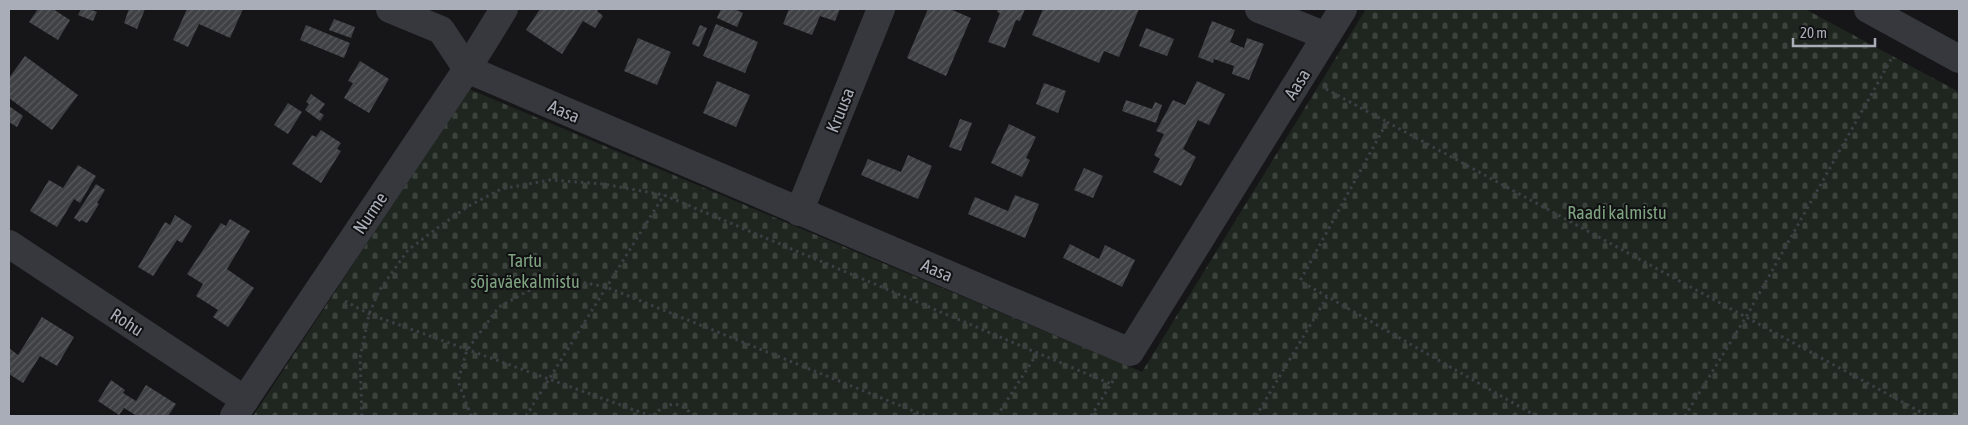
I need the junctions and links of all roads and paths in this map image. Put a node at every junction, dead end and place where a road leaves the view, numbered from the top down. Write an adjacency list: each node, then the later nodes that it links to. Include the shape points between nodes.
1 (390, 9): 10 (street, via 441,30)
2 (504, 9): 10 (street, Nurme)
3 (881, 9): 14 (street, Kruusa)
4 (1259, 9): 7 (street)
5 (1343, 9): 7 (street, Aasa)
6 (1868, 9): 9 (street)
7 (1326, 36): 11 (street, Aasa)
8 (1893, 56): 20 (path)
9 (1959, 59)
10 (467, 69): 14 (street, Aasa); 17 (street, Nurme)
11 (1302, 76): 12 (path); 23 (street, Aasa)
12 (1387, 122): 18 (path, via 1300,281); 20 (path)
13 (664, 195): 16 (path); 19 (path, via 603,184 550,180 501,189 468,207 408,250 379,291); 22 (path)
14 (800, 212): 23 (street, Aasa)
15 (9, 244): 26 (street, Rohu)
16 (606, 288): 21 (path, via 581,282 546,281 498,308); 24 (path); 32 (path)
17 (317, 292): 19 (path); 26 (street, Nurme)
18 (1328, 297): 35 (path); 36 (path)
19 (369, 314): 21 (path); 27 (path, via 360,358)
20 (1746, 317): 37 (path); 38 (path)
21 (467, 350): 24 (path); 28 (path, via 458,381)
22 (1038, 352): 25 (path); 33 (path)
23 (1130, 352): 25 (path)
24 (550, 380): 29 (path); 30 (path)
25 (1111, 384): 34 (path)
26 (239, 408)
27 (362, 416)
28 (471, 416)
29 (526, 416)
30 (652, 416): 31 (path, via 671,404 678,404)
31 (692, 416)
32 (926, 416)
33 (997, 416)
34 (1091, 416)
35 (1256, 416)
36 (1536, 416)
37 (1685, 416)
38 (1928, 416)

